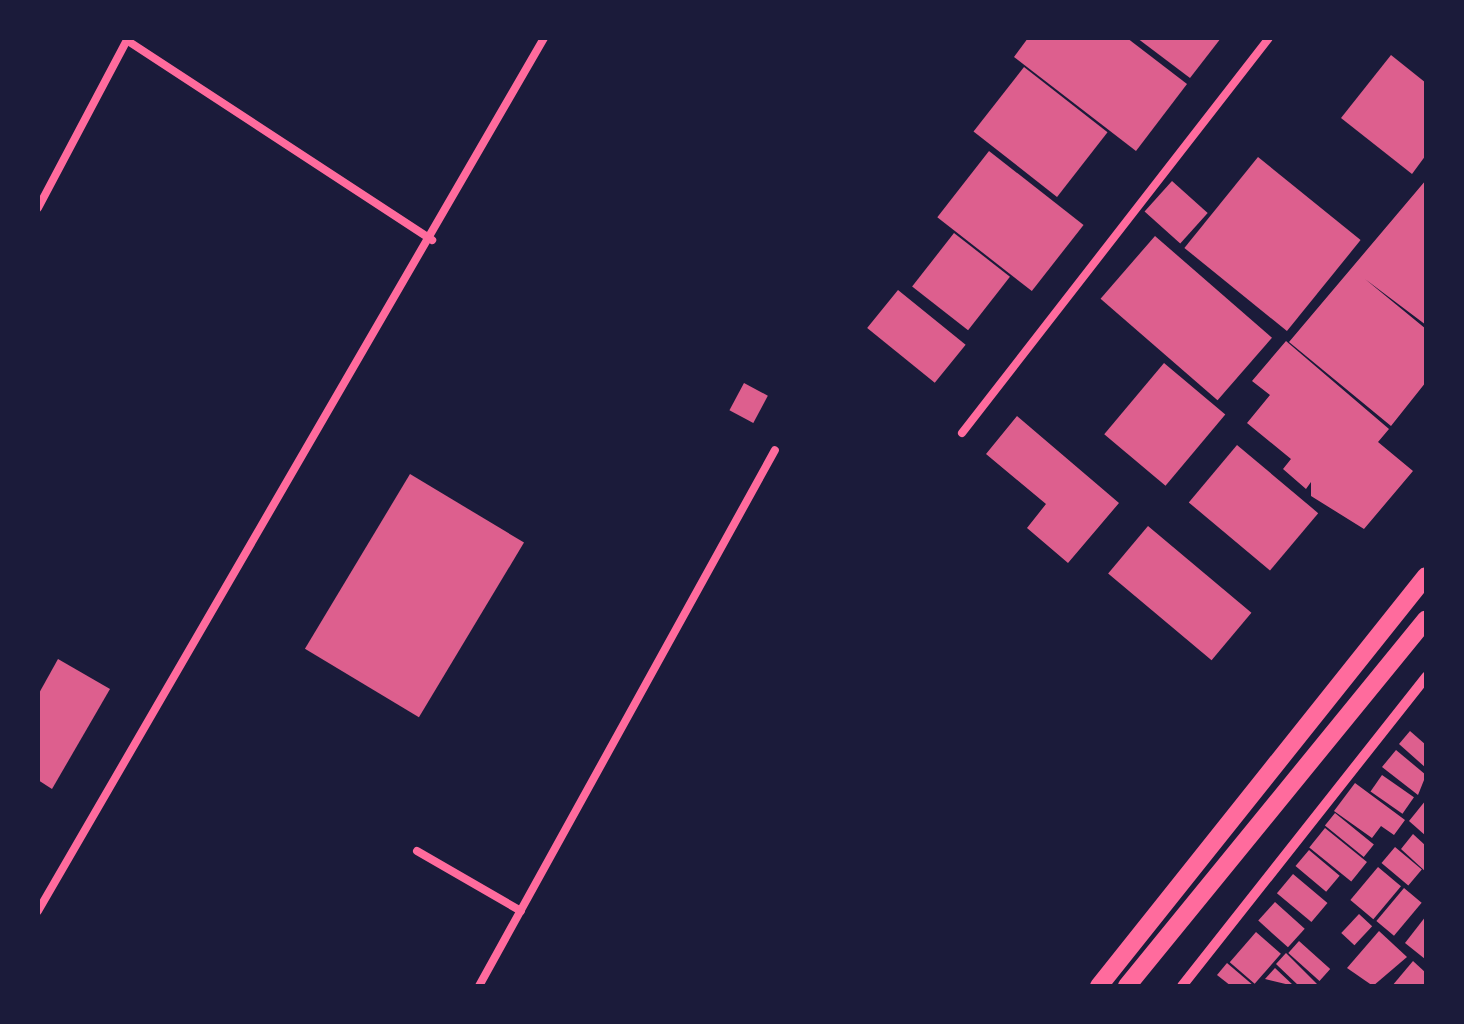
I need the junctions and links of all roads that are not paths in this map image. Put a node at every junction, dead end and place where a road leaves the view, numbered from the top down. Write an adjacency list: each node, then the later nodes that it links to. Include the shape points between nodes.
1 (544, 38): 5 (lane)
2 (1269, 38): 6 (lane)
3 (130, 40): 4 (lane); 5 (lane)
4 (38, 208)
5 (432, 240): 13 (lane)
6 (962, 434)
7 (775, 450): 15 (lane)
8 (1426, 576): 17 (street)
9 (1426, 618): 18 (street)
10 (1426, 677): 19 (street)
11 (417, 851): 15 (lane)
12 (38, 888): 13 (lane)
13 (48, 893): 14 (lane)
14 (38, 911)
15 (521, 911): 16 (lane)
16 (480, 986)
17 (1099, 986)
18 (1127, 986)
19 (1182, 986)

